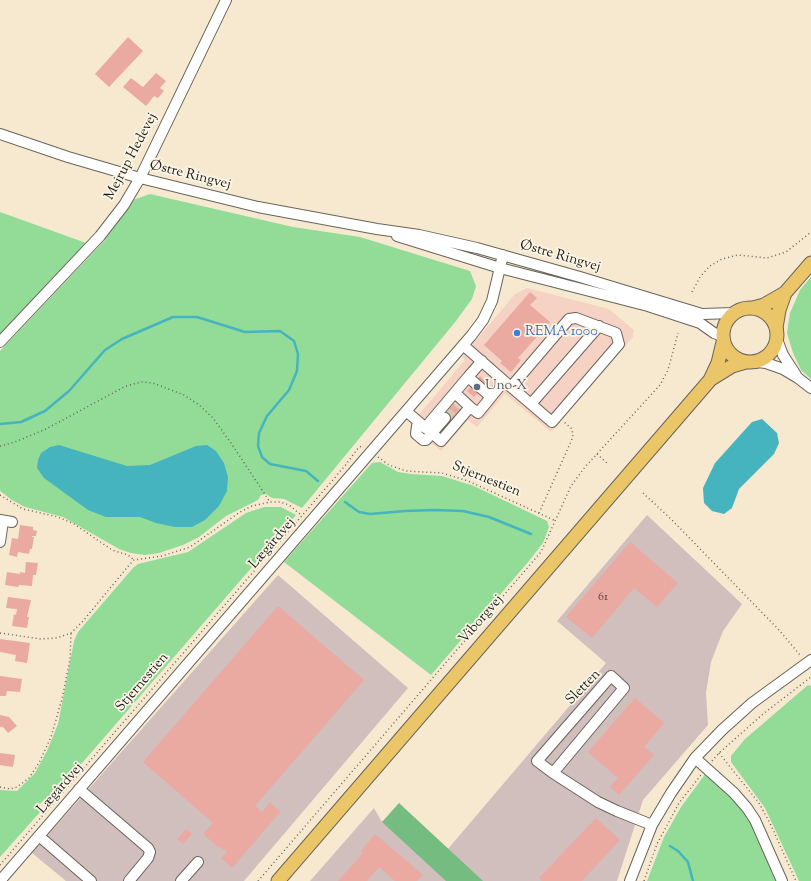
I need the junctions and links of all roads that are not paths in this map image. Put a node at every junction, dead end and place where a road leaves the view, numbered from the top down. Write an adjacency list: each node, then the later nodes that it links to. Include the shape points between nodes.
1 (226, 0): 3 (street, Mejrup Hedevej)
2 (0, 134): 3 (street, Østre Ringvej)
3 (140, 178): 4 (street, Østre Ringvej, via 258,207); 14 (street, Mejrup Hedevej, via 124,205 100,236)
4 (377, 230): 5 (street, Østre Ringvej, via 419,235); 7 (street, Østre Ringvej)
5 (503, 255): 7 (street, Lægårdvej); 10 (street, Østre Ringvej, via 702,314)
6 (811, 263): 8 (main road)
7 (500, 268): 13 (street, Østre Ringvej, via 571,285 700,322); 15 (street, Lægårdvej, via 492,301 483,320)
8 (785, 293): 9 (main road); 12 (main road, via 779,310)
9 (753, 308): 10 (main road); 12 (main road, via 772,318)
10 (734, 313): 13 (main road, via 727,321)
11 (599, 326): 21 (street, via 576,318 570,319); 25 (street); 25 (street, via 616,333 619,344 552,422)
12 (777, 333): 17 (main road, via 774,349 770,354 762,360); 19 (street, via 783,355)
13 (723, 339): 17 (main road, via 725,347 732,355 741,361); 20 (main road, Viborgvej, via 718,363)
14 (0, 342)
15 (463, 345): 16 (street); 27 (street, Lægårdvej)
16 (482, 362): 18 (street); 21 (street)
17 (751, 362): 19 (street, via 783,369); 20 (main road, Viborgvej, via 725,370)
18 (468, 377): 23 (street); 24 (street)
19 (798, 378): 22 (street)
20 (710, 380): 43 (main road, Viborgvej)
21 (508, 384): 23 (street); 25 (street)
22 (811, 388)
23 (491, 397): 26 (street, via 478,413)
24 (457, 399): 26 (street); 29 (street)
25 (531, 404)
26 (470, 407): 29 (street, via 441,441)
27 (406, 411): 29 (street); 35 (street, Lægårdvej)
28 (445, 418): 29 (street)
29 (425, 428)
30 (5, 521): 31 (street)
31 (0, 542)
32 (809, 663): 33 (street, via 752,703)
33 (696, 758): 36 (street); 45 (street, via 747,808 755,820)
34 (553, 773): 34 (street, Sletten, via 538,761 611,676 624,688); 36 (street, Sletten, via 598,802)
35 (79, 789): 37 (street, Lægårdvej); 41 (street, via 148,848 148,858)
36 (652, 825): 44 (street)
37 (39, 836): 39 (street, Lægårdvej); 40 (street, Lægårdvej)
38 (198, 862): 42 (street)
39 (0, 881)
40 (91, 881)
41 (128, 881)
42 (181, 881)
43 (278, 881)
44 (630, 881)
45 (782, 881)

